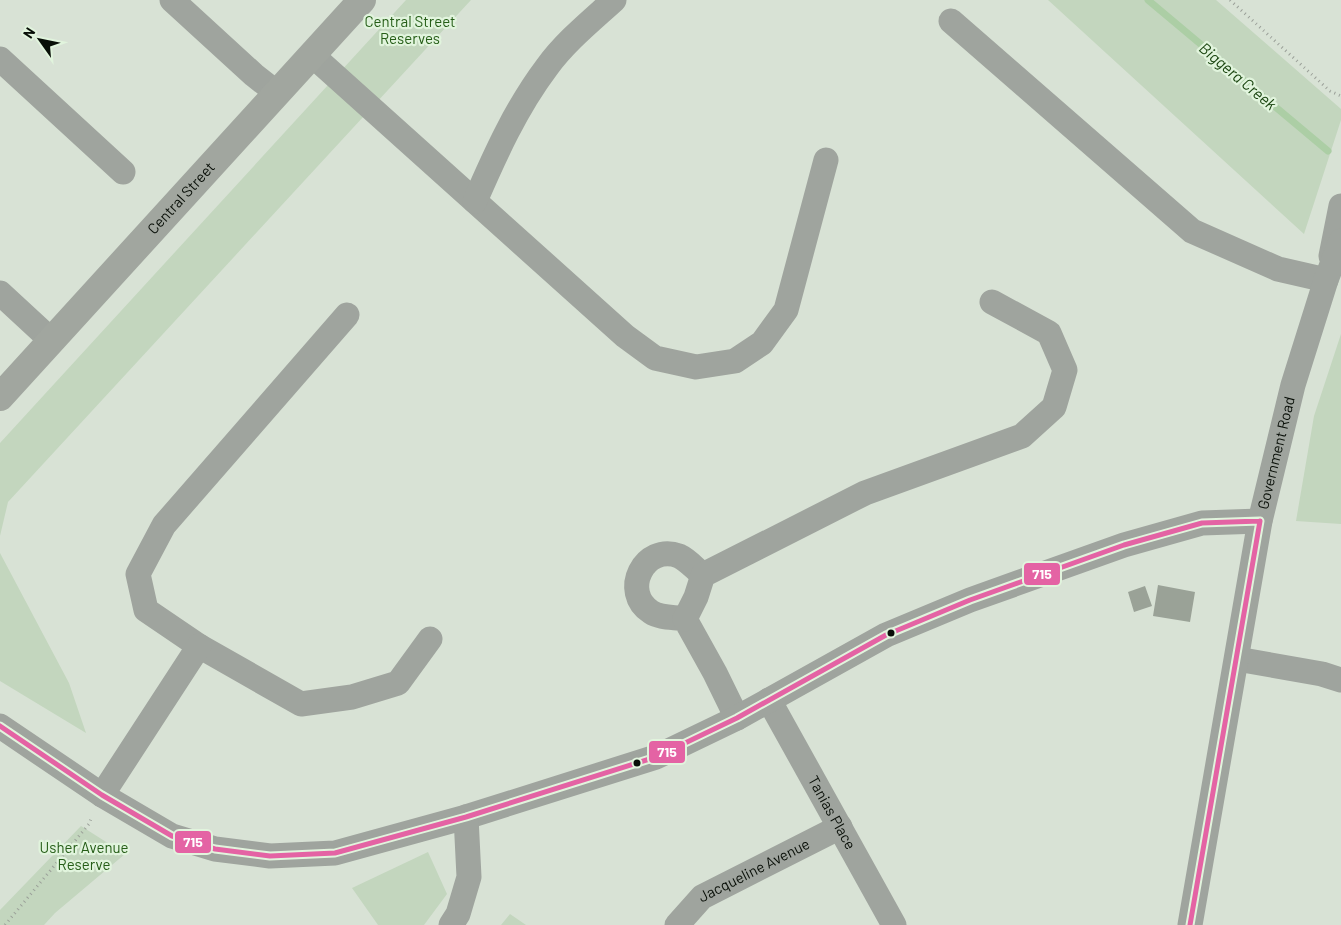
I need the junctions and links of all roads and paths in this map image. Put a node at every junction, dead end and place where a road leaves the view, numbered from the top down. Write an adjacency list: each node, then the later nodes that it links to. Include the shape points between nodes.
1 (172, 0): 8 (street)
2 (362, 0): 6 (main road, Central Street)
3 (614, 0): 12 (street, via 547,66 496,153)
4 (1230, 0): 9 (path, via 1330,90)
5 (951, 21): 15 (street, via 1192,231 1278,269)
6 (312, 55): 8 (main road, Central Street); 12 (street)
7 (0, 59): 11 (street)
8 (277, 93): 19 (main road, Central Street)
9 (1341, 96)
10 (826, 160): 12 (street, via 786,310 762,343 735,361 696,367 655,358 625,336)
11 (123, 172)
12 (474, 201)
13 (1341, 206): 15 (street, Government Road)
14 (1341, 241): 15 (street, Government Road)
15 (1326, 280): 21 (street, Government Road, via 1292,385)
16 (0, 293): 19 (street)
17 (992, 302): 22 (street, via 1049,333 1065,370 1054,407 1022,436 865,494)
18 (347, 315): 25 (street, via 164,524 138,574 146,610)
19 (52, 340): 20 (main road, Central Street)
20 (0, 397)
21 (1260, 521): 26 (street, Government Road); 28 (street, via 1202,523 1124,545 970,600 886,635)
22 (703, 575): 23 (street); 23 (street, via 686,560 668,554 651,559 639,573 636,591 645,607 660,616)
23 (685, 619): 29 (street)
24 (430, 639): 25 (street, via 398,683 352,697 301,704)
25 (199, 646): 31 (street)
26 (1237, 659): 27 (street); 38 (street, Government Road)
27 (1341, 680)
28 (769, 700): 29 (street); 33 (street, Tanias Place)
29 (737, 718): 32 (street, via 656,757)
30 (0, 726): 31 (street)
31 (102, 795): 32 (street, via 172,836 216,849 270,856 335,853); 34 (path, via 89,824)
32 (466, 817): 35 (street, via 469,878 458,914)
33 (840, 827): 36 (street, Jacqueline Avenue, via 702,897); 37 (street, Tanias Place)
34 (5, 925)
35 (451, 925)
36 (677, 925)
37 (894, 925)
38 (1190, 925)

